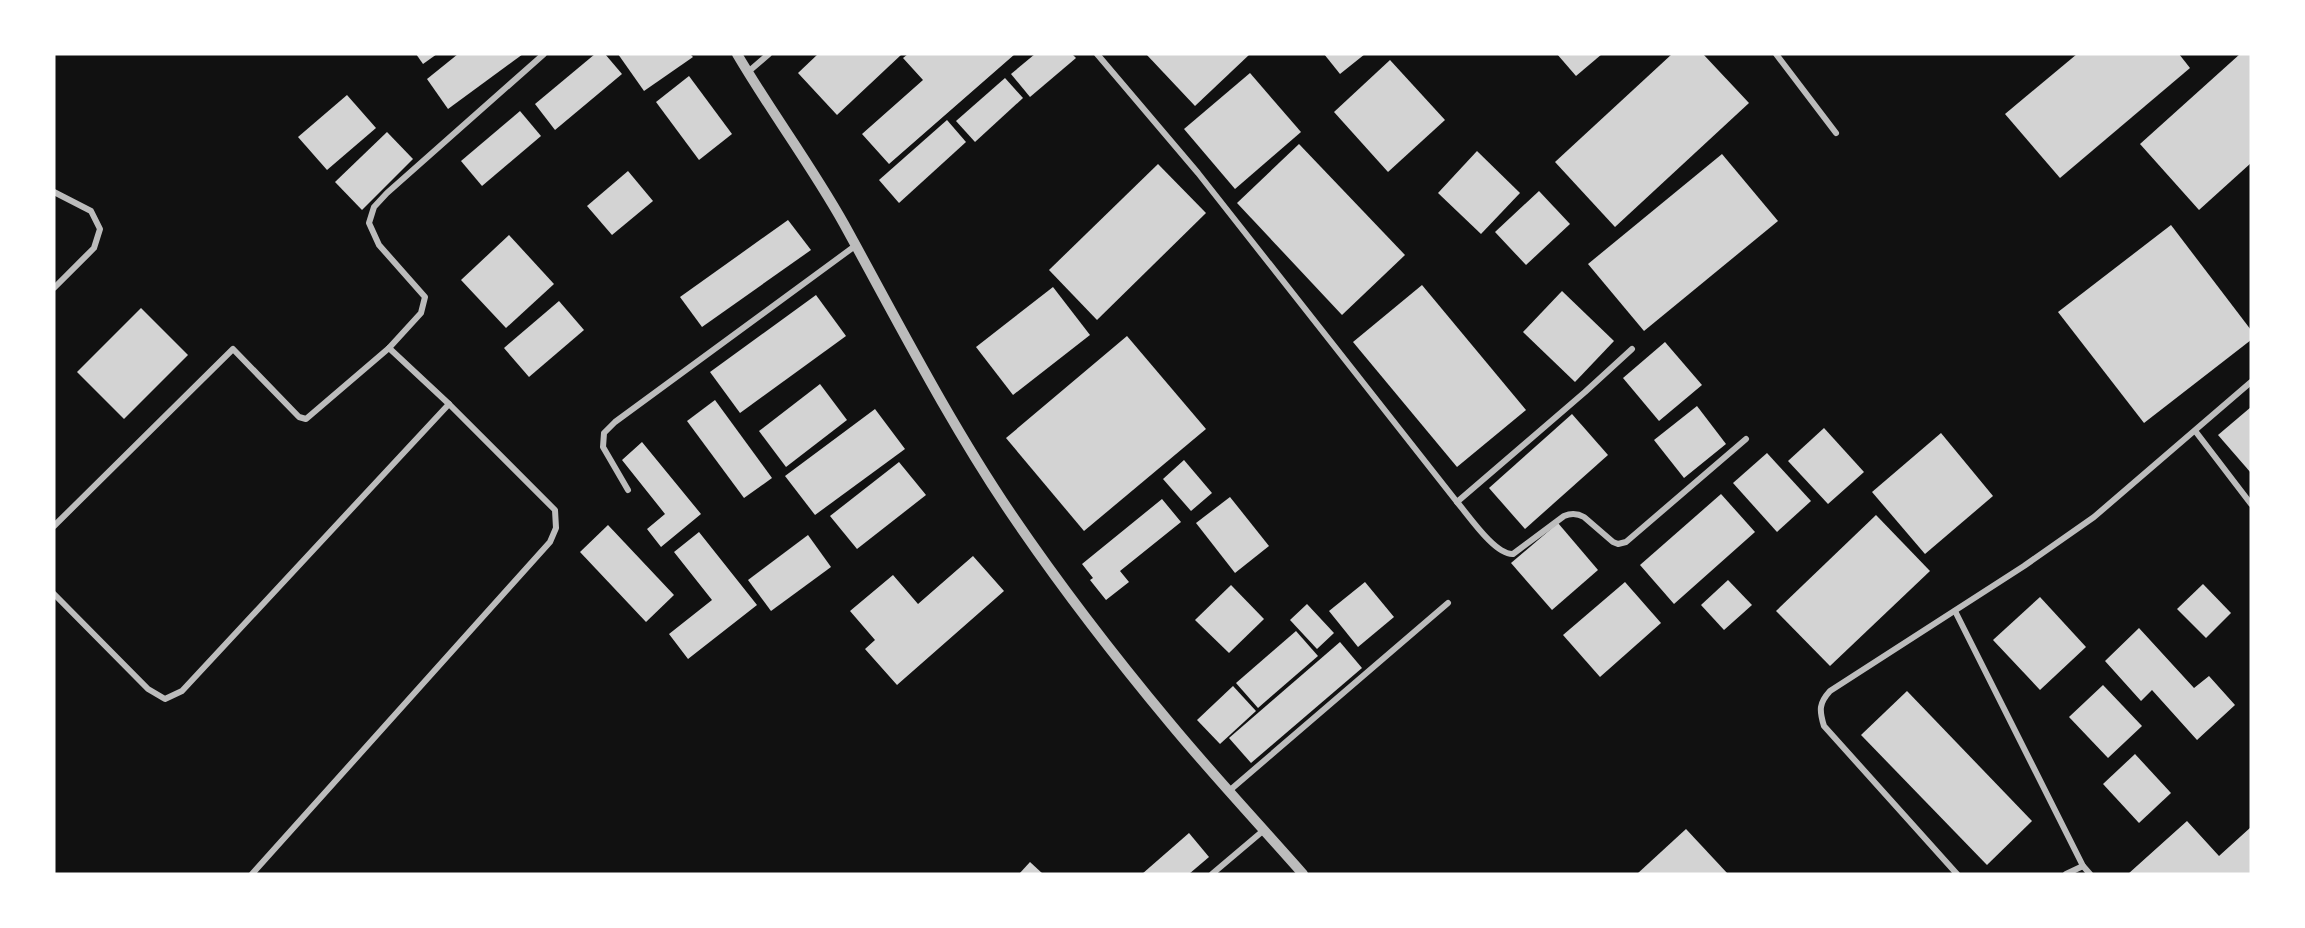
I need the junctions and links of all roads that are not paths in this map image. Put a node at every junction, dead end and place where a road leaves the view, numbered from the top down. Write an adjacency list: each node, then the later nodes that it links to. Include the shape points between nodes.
1 (544, 54): 11 (street, via 374,207 369,223 379,244 424,297 421,313)
2 (737, 54): 6 (street)
3 (769, 54): 6 (street)
4 (1096, 54): 18 (street, via 1198,173)
5 (1776, 54): 7 (street)
6 (747, 72): 9 (street, via 802,153)
7 (1836, 133)
8 (54, 192): 10 (street, via 91,212 100,229 94,248)
9 (855, 246): 17 (street, via 604,433 603,447); 24 (street, via 966,444 1012,514 1077,606)
10 (54, 288)
11 (389, 348): 14 (street); 20 (street, via 306,419 299,417 233,350)
12 (1632, 349): 18 (street)
13 (2251, 382): 15 (street)
14 (449, 404): 21 (street, via 182,691 165,699 148,688); 27 (street, via 555,510 556,528 550,542)
15 (2196, 432): 19 (street); 23 (street, via 2094,517)
16 (1746, 439): 18 (street, via 1631,538 1618,544 1579,514 1570,513 1508,554 1498,549)
17 (628, 490)
18 (1457, 502)
19 (2251, 504)
20 (54, 526)
21 (54, 594)
22 (1448, 603): 24 (street)
23 (1955, 611): 26 (street); 30 (street, via 1830,691 1820,707 1824,726)
24 (1229, 791): 25 (street)
25 (1265, 830): 28 (street); 29 (street)
26 (2083, 866): 31 (street); 32 (street)
27 (252, 874)
28 (1212, 874)
29 (1303, 874)
30 (1957, 874)
31 (2066, 874)
32 (2090, 874)

